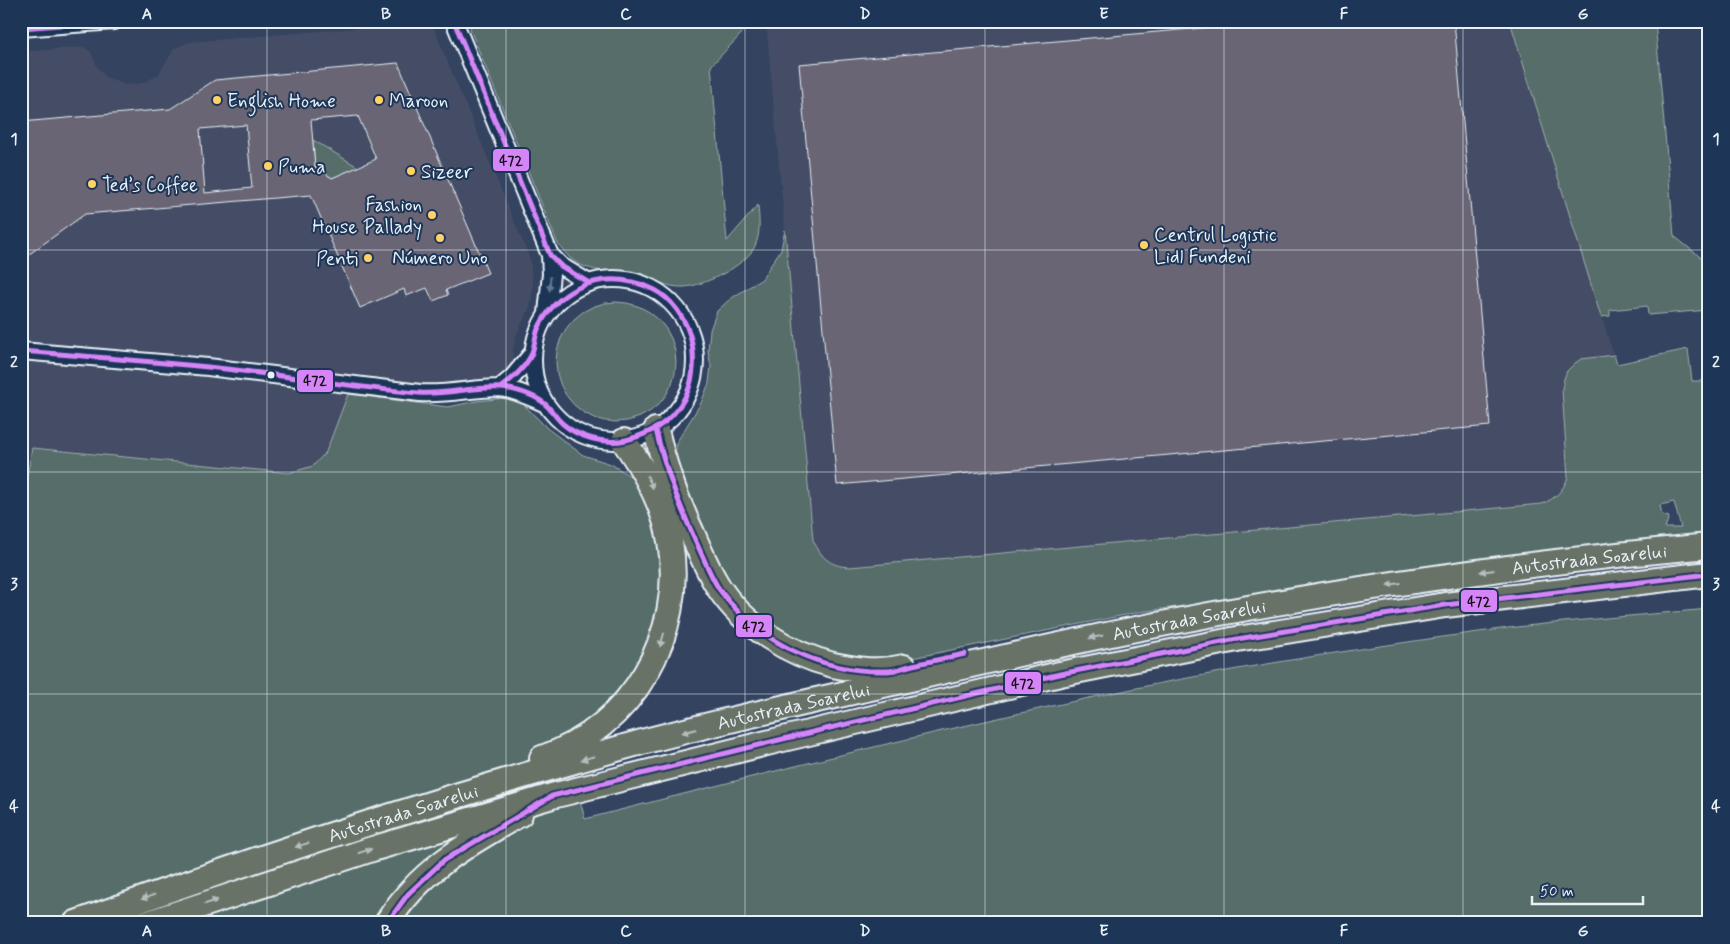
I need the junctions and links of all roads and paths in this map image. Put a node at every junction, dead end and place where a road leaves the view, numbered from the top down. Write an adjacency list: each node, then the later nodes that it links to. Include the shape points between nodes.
1 (114, 21): 3 (street)
2 (454, 21): 4 (street)
3 (21, 28)
4 (550, 255): 5 (street, via 561,266); 6 (street, one-way to 6)
5 (589, 282): 6 (street, via 566,294); 11 (street, via 627,280 646,285 677,309 688,326 694,346 695,370 688,394 675,414)
6 (548, 313): 8 (street, via 534,339)
7 (21, 351): 9 (street, via 208,367 431,394)
8 (532, 354): 9 (street); 10 (street, via 537,388)
9 (500, 388): 10 (street)
10 (544, 403): 12 (street, via 564,425 583,436 603,441)
11 (656, 430): 12 (street); 15 (highway, via 681,511 720,588 758,628 784,646 819,661 855,670 888,671 1022,641)
12 (624, 441): 17 (highway, one-way to 17, via 649,478 670,540 672,588 659,649 626,702 589,734 559,752 506,770)
13 (1709, 546): 15 (highway, Autostrada Soarelui, one-way to 15, via 1353,590)
14 (1709, 574): 16 (highway, Autostrada Soarelui, via 1445,605 1237,639 1060,674)
15 (1060, 645): 17 (highway, Autostrada Soarelui, one-way to 17, via 635,744)
16 (552, 796): 19 (highway, Autostrada Soarelui, one-way to 16, via 400,840); 20 (highway, via 444,860 408,894)
17 (431, 803): 18 (highway, Autostrada Soarelui, one-way to 18, via 293,847)
18 (76, 923)
19 (148, 923)
20 (387, 923)

